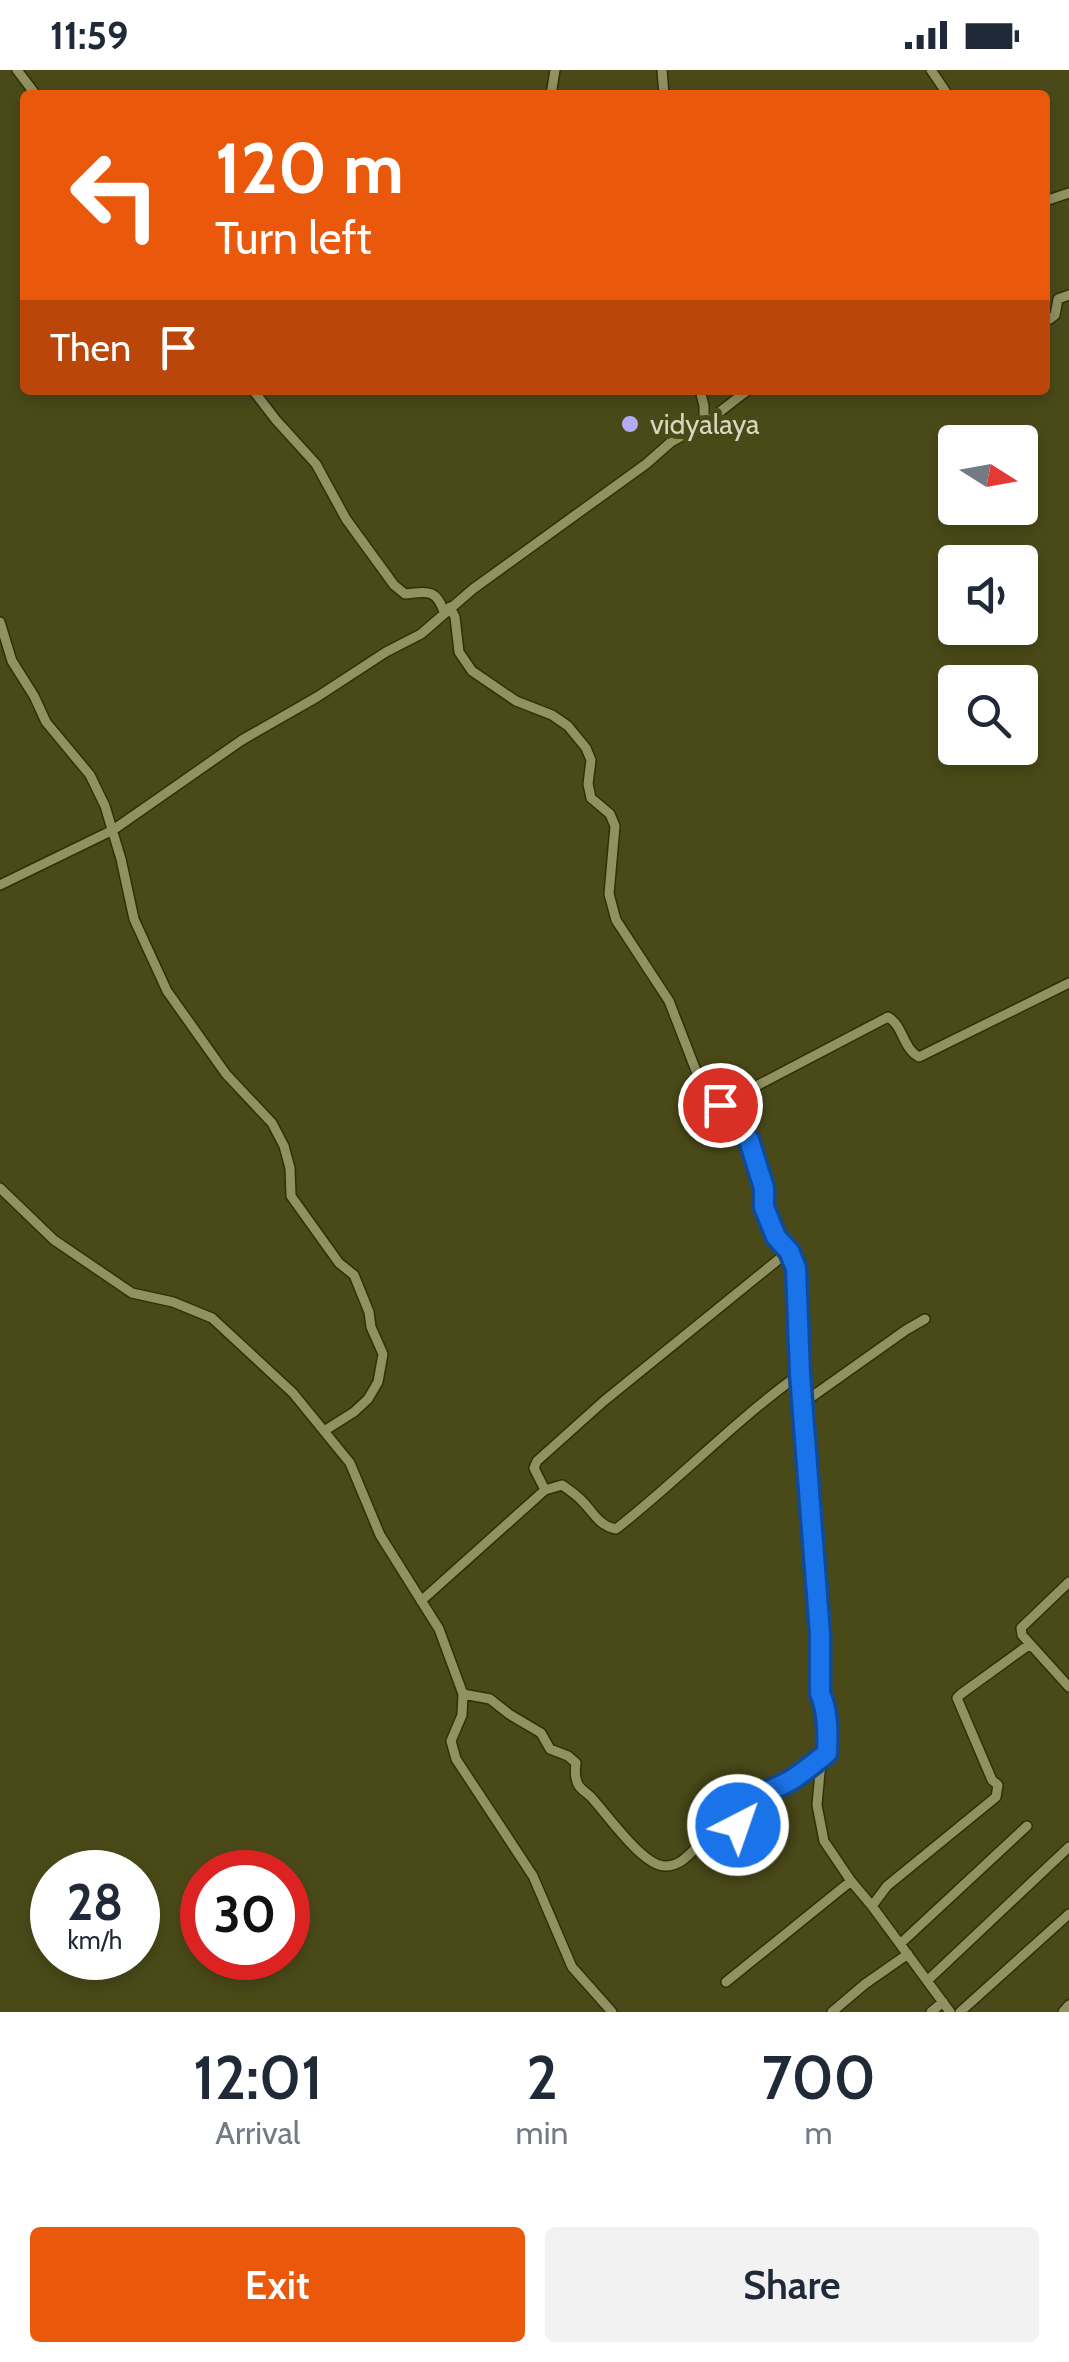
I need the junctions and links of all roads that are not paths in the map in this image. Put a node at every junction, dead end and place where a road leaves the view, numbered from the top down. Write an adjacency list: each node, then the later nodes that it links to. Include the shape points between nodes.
1 (17, 70): 2 (street)
2 (32, 90)
3 (1069, 295): 4 (street, via 1058,299)
4 (1050, 320)
5 (257, 395): 9 (street, via 316,464 394,585 405,594 428,592)
6 (701, 395): 8 (street)
7 (742, 395): 8 (street)
8 (704, 424): 9 (street)
9 (447, 610): 11 (street, via 421,634 242,740); 14 (street, via 459,652 472,670 516,701 552,714 586,748 591,798 615,826 609,894 616,920 669,1000 700,1081)
10 (0, 622): 11 (street, via 12,661 46,722 90,774)
11 (113, 830): 12 (street); 20 (street, via 134,918 168,991 226,1074 272,1123 290,1168 291,1196 354,1275 369,1312 383,1354 378,1382 368,1400)
12 (0, 885)
13 (1069, 983): 14 (street, via 919,1057 888,1017)
14 (720, 1105): 16 (street, via 749,1140 764,1207)
15 (0, 1188): 20 (street, via 54,1240 132,1293 212,1318 294,1393)
16 (789, 1251): 18 (street, via 796,1268); 21 (street, via 536,1461)
17 (925, 1319): 19 (street)
18 (800, 1374): 19 (street); 21 (street, via 616,1529 599,1522 562,1485)
19 (803, 1404): 27 (street)
20 (324, 1431): 23 (street, via 350,1464 380,1534)
21 (545, 1490): 23 (street)
22 (1069, 1582): 24 (street, via 1021,1628)
23 (421, 1601): 26 (street)
24 (1030, 1644): 25 (street); 31 (street, via 957,1698 998,1786 996,1797)
25 (1069, 1687)
26 (463, 1694): 27 (street, via 490,1699 568,1756 576,1763 579,1786 652,1862 664,1866 738,1825 750,1799); 39 (street, via 451,1741 456,1759 533,1876 572,1967)
27 (827, 1753): 30 (street, via 817,1805 824,1841)
28 (1027, 1826): 33 (street)
29 (1069, 1847): 35 (street)
30 (851, 1882): 31 (street); 36 (street)
31 (872, 1906): 33 (street)
32 (1069, 1914): 43 (street)
33 (900, 1944): 34 (street)
34 (908, 1954): 35 (street); 40 (street)
35 (927, 1981): 37 (street)
36 (726, 1982)
37 (942, 2002): 41 (street); 42 (street)
38 (1069, 2005): 44 (street)
39 (612, 2012)
40 (832, 2012)
41 (931, 2012)
42 (950, 2012)
43 (960, 2012)
44 (1063, 2012)

